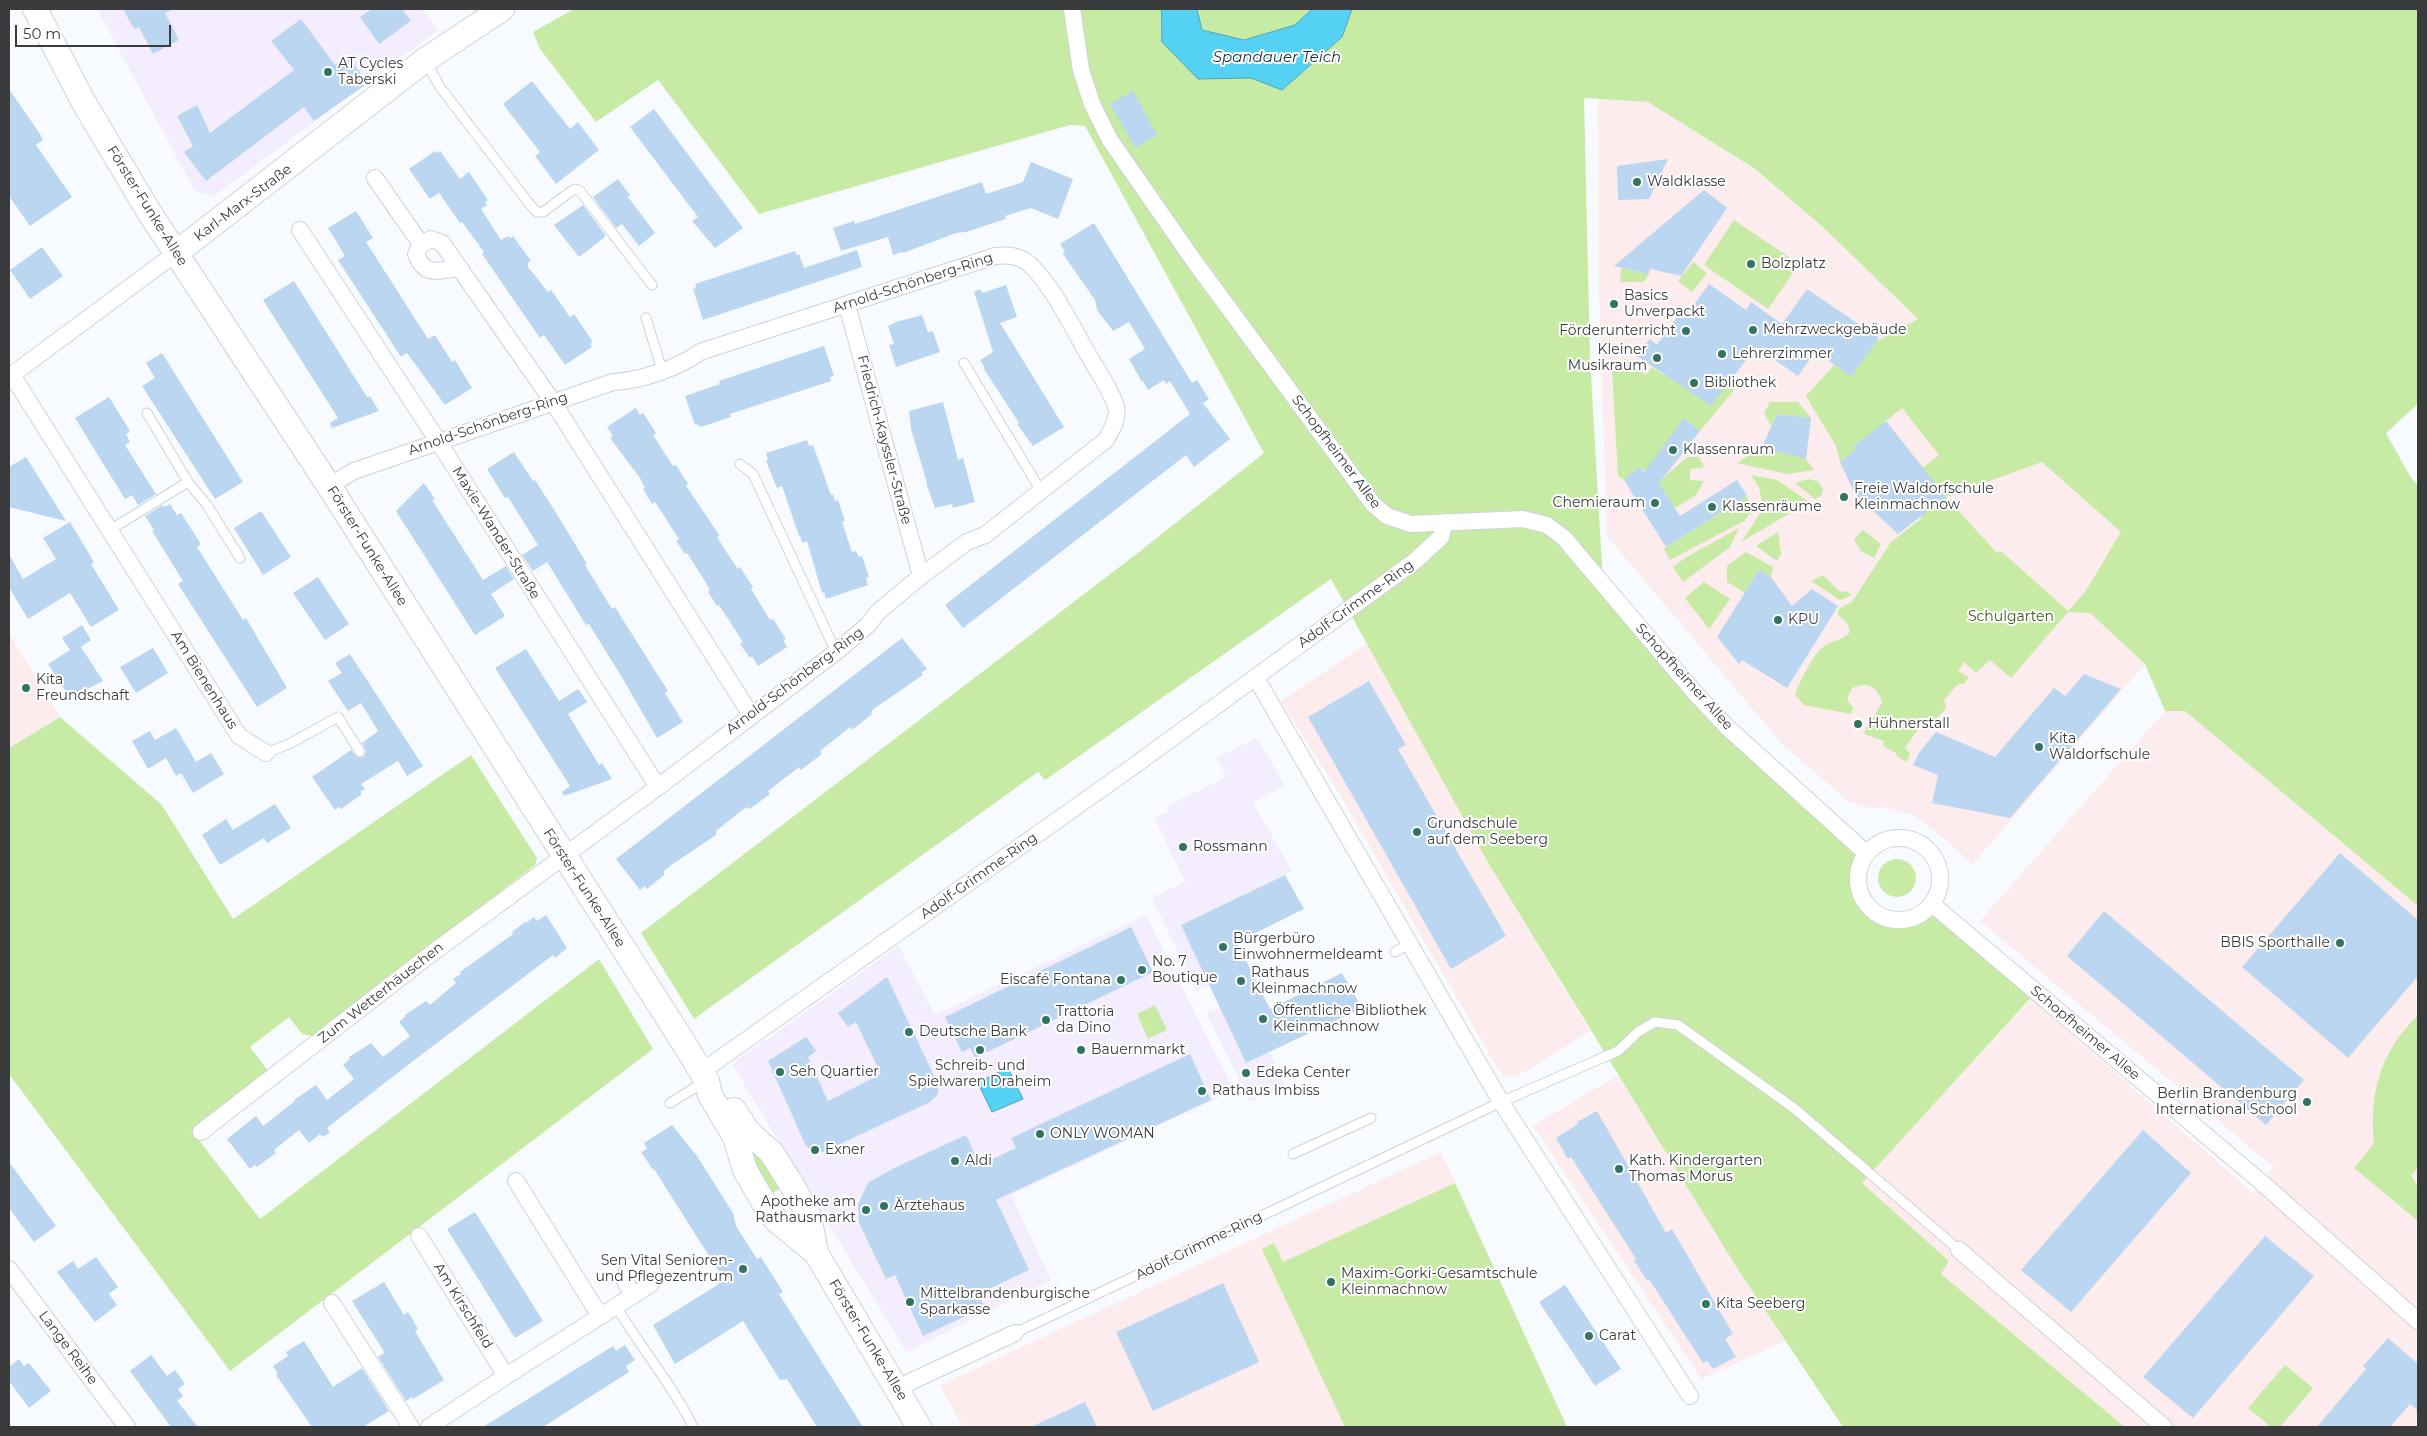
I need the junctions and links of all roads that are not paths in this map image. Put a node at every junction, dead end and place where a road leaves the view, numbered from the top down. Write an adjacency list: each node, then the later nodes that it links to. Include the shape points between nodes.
1 (35, 9): 8 (street, Förster-Funke-Allee, via 84,103)
2 (502, 9): 4 (street, Karl-Marx-Straße)
3 (1072, 9): 23 (street, Schopfheimer Allee, via 1081,70 1092,104 1110,140 1194,261 1373,504 1387,516 1411,524)
4 (425, 60): 8 (street, Karl-Marx-Straße); 10 (lane, via 440,87 537,212 543,212 570,192 580,191)
5 (375, 178): 7 (street)
6 (300, 230): 18 (street, Maxie-Wander-Straße)
7 (420, 244): 9 (street, via 431,239 442,243); 9 (street, via 416,254 420,266 430,271)
8 (176, 253): 15 (street, Karl-Marx-Straße); 21 (street, Förster-Funke-Allee)
9 (460, 268): 16 (street)
10 (652, 285)
11 (847, 305): 14 (street, Arnold-Schönberg-Ring, via 700,352 686,362); 22 (street, Arnold-Schönberg-Ring, via 995,256 1016,257 1027,262 1058,303 1116,408 1115,424 1106,440); 26 (street, Friedrich-Kayssler-Straße)
12 (646, 318): 14 (lane)
13 (964, 363): 22 (lane)
14 (662, 370): 16 (street, Arnold-Schönberg-Ring)
15 (10, 376): 24 (street, Am Bienenhaus)
16 (553, 402): 18 (street, Arnold-Schönberg-Ring); 29 (street)
17 (147, 413): 20 (lane)
18 (438, 441): 21 (street, Arnold-Schönberg-Ring, via 348,473); 32 (street, Maxie-Wander-Straße)
19 (740, 464): 27 (lane, via 753,474)
20 (188, 482): 24 (lane); 25 (lane)
21 (329, 486): 34 (street, Förster-Funke-Allee)
22 (1041, 491): 26 (street, Arnold-Schönberg-Ring, via 985,535 967,542)
23 (1445, 522): 28 (street, Adolf-Grimme-Ring, via 1441,537 1433,546); 33 (street, Schopfheimer Allee, via 1523,519 1547,524 1564,538 1726,727)
24 (110, 530): 30 (street, Am Bienenhaus, via 239,736)
25 (240, 558)
26 (921, 576): 27 (street, Arnold-Schönberg-Ring)
27 (836, 652): 29 (street, Arnold-Schönberg-Ring)
28 (1256, 678): 36 (street, Adolf-Grimme-Ring); 37 (street, via 1402,948)
29 (750, 715): 32 (street, Arnold-Schönberg-Ring)
30 (266, 752): 31 (lane, Am Bienenhaus, via 291,743 338,717)
31 (360, 752)
32 (658, 787): 34 (street, Arnold-Schönberg-Ring)
33 (1866, 853): 35 (street, via 1877,843 1904,837 1930,851 1940,877); 35 (street, via 1860,864 1858,884 1864,902 1874,911 1885,918 1898,920 1916,916)
34 (563, 856): 36 (street, Förster-Funke-Allee); 40 (street, Zum Wetterhäuschen)
35 (1932, 904): 51 (street, Schopfheimer Allee, via 2261,1182)
36 (704, 1076): 38 (lane); 45 (street, Förster-Funke-Allee, via 710,1096 735,1137 745,1170 764,1202 776,1220); 45 (street, Förster-Funke-Allee, via 720,1088 749,1133 776,1159 809,1216)
37 (1501, 1102): 44 (lane, Adolf-Grimme-Ring, via 1618,1051 1654,1022 1678,1025 1796,1109); 52 (lane, Adolf-Grimme-Ring); 55 (street)
38 (670, 1103)
39 (1371, 1118): 41 (lane)
40 (200, 1132)
41 (1293, 1154)
42 (516, 1181): 50 (street)
43 (419, 1236): 53 (street, Am Kirschfeld)
44 (1958, 1250): 61 (street)
45 (816, 1254): 54 (street, Förster-Funke-Allee)
46 (9, 1269): 56 (street, Lange Reihe)
47 (632, 1295): 49 (street)
48 (332, 1302): 57 (street)
49 (616, 1306): 50 (street); 59 (lane)
50 (600, 1316): 53 (street)
51 (2418, 1321)
52 (1015, 1333): 54 (street, Adolf-Grimme-Ring)
53 (506, 1376): 58 (street)
54 (897, 1388): 60 (street, Förster-Funke-Allee)
55 (1690, 1396)
56 (126, 1427)
57 (411, 1427)
58 (429, 1427)
59 (693, 1427)
60 (920, 1427)
61 (2164, 1427)

